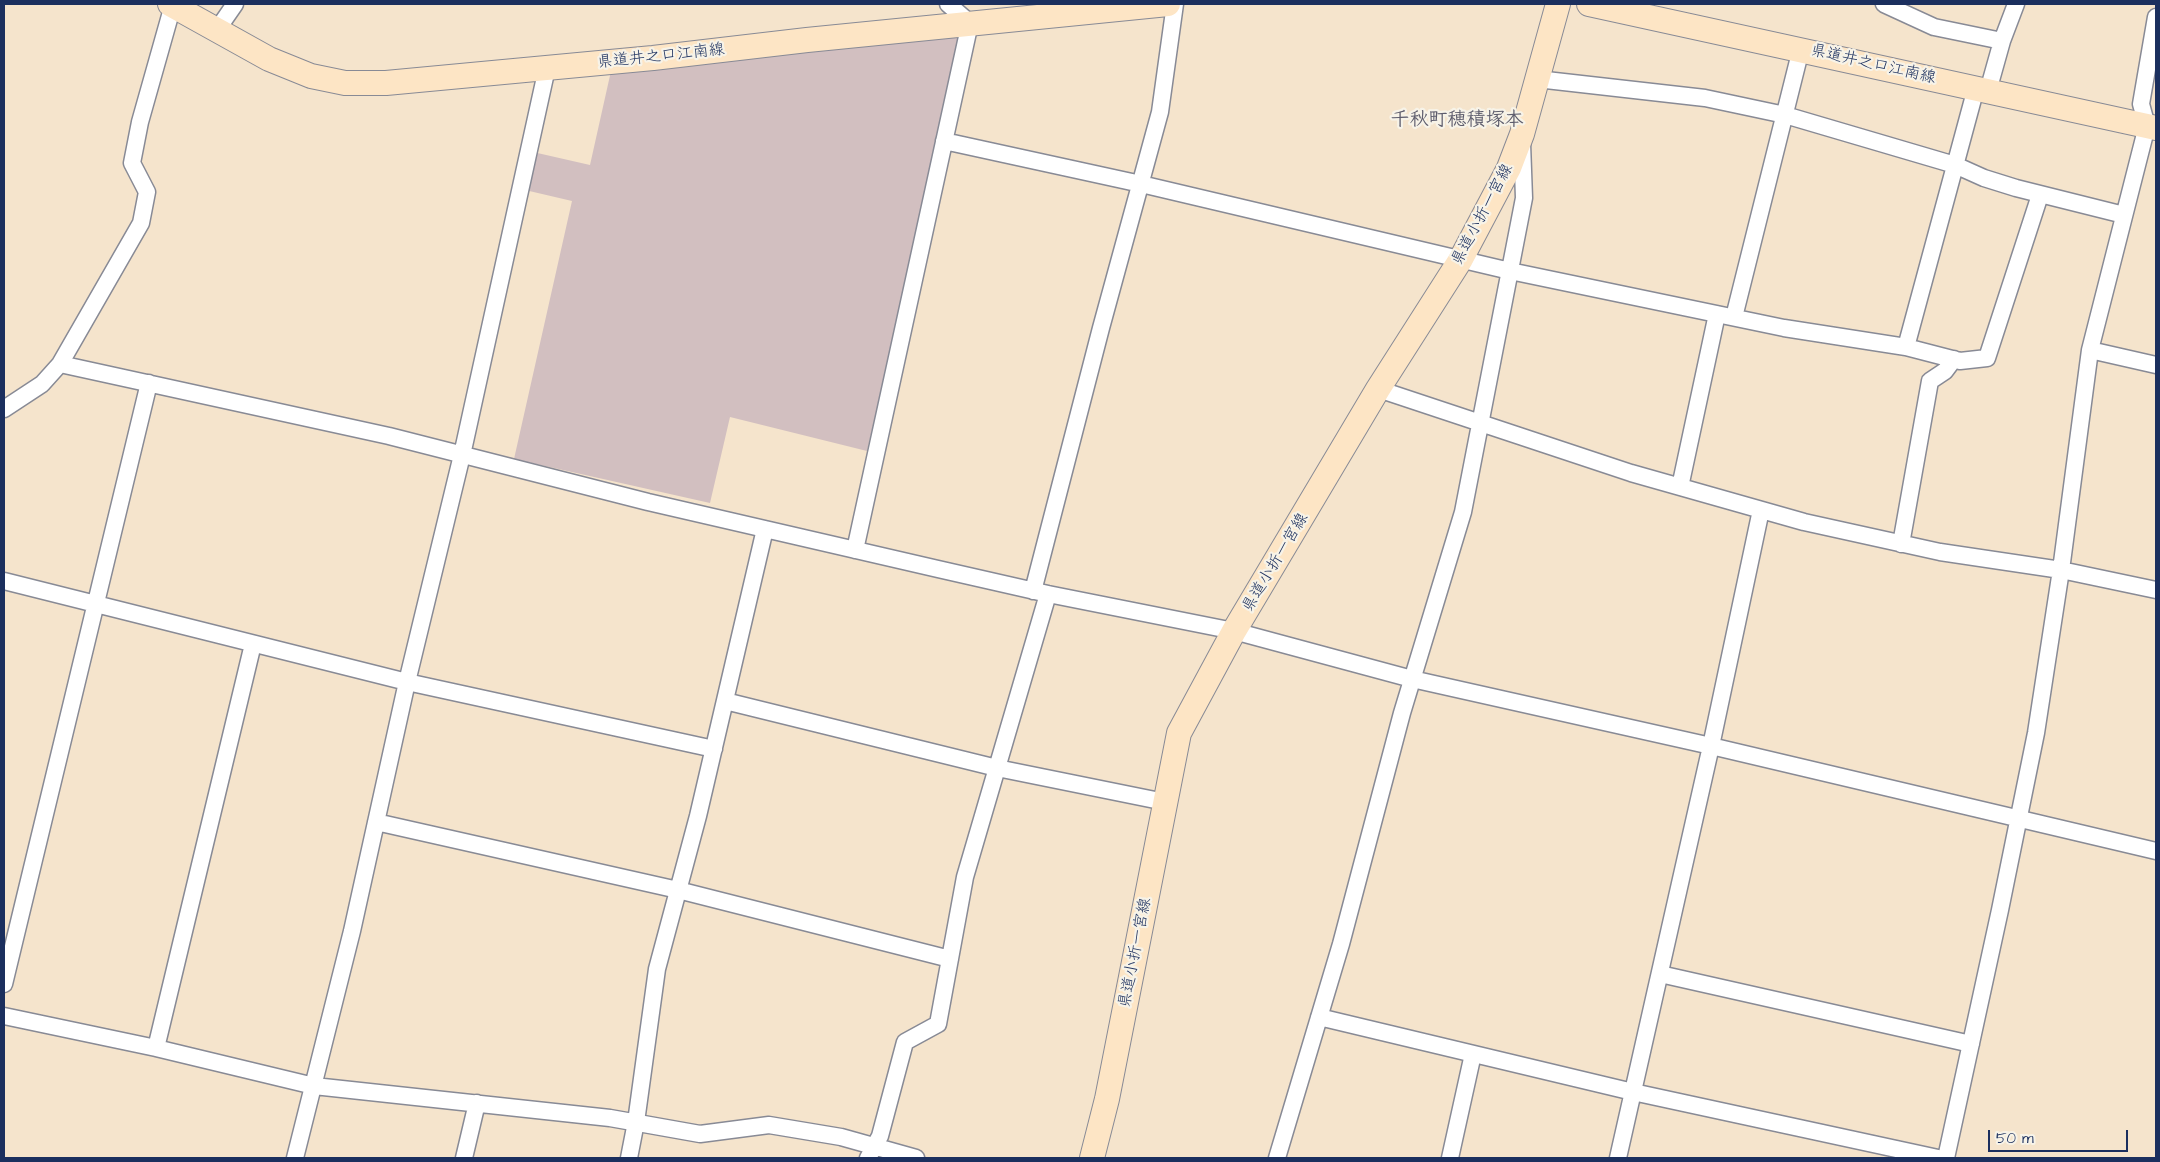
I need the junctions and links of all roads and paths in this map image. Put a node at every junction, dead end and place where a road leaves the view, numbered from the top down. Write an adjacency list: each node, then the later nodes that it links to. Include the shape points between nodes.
1 (235, 4): 12 (street)
2 (948, 4): 11 (street)
3 (1168, 4): 11 (main road, 県道井之口江南線)
4 (1175, 4): 23 (street, via 1160,112)
5 (1558, 4): 16 (main road, 県道小折一宮線)
6 (1589, 4): 14 (main road, 県道井之口江南線)
7 (1884, 4): 13 (street, via 1934,27)
8 (2016, 4): 13 (street)
9 (172, 5): 12 (main road, 県道井之口江南線); 33 (street, via 132,163 147,192 141,223)
10 (2156, 17): 19 (street, via 2142,104)
11 (970, 23): 15 (main road, 県道井之口江南線); 21 (street)
12 (216, 30): 15 (main road, 県道井之口江南線, via 269,59 312,76 345,83 386,83)
13 (2002, 41): 17 (street)
14 (1801, 49): 17 (main road, 県道井之口江南線); 18 (street)
15 (546, 68): 39 (street)
16 (1537, 79): 18 (street, via 1706,98); 20 (main road, 県道小折一宮線)
17 (1982, 89): 19 (main road, 県道井之口江南線); 22 (street)
18 (1785, 115): 22 (street); 29 (street)
19 (2152, 127): 25 (street)
20 (1522, 134): 26 (main road, 県道小折一宮線, via 1509,168); 27 (street, via 1524,198)
21 (944, 142): 23 (street); 44 (street)
22 (1956, 165): 24 (street, via 1984,178); 30 (street)
23 (1141, 184): 26 (street); 48 (street)
24 (2040, 195): 25 (street); 32 (street, via 1987,358)
25 (2124, 215): 31 (street)
26 (1461, 259): 27 (street); 36 (main road, 県道小折一宮線)
27 (1510, 271): 28 (street); 38 (street)
28 (1717, 314): 29 (street); 40 (street)
29 (1734, 317): 30 (street)
30 (1906, 347): 32 (street)
31 (2090, 350): 34 (street); 45 (street)
32 (1954, 359): 43 (street, via 1945,371 1930,381)
33 (60, 364): 35 (street); 37 (street, via 42,384)
34 (2156, 365)
35 (149, 383): 39 (street); 49 (street)
36 (1378, 389): 38 (street); 50 (main road, 県道小折一宮線)
37 (7, 402)
38 (1481, 425): 40 (street); 52 (street, via 1463,512)
39 (462, 455): 42 (street); 53 (street)
40 (1680, 487): 41 (street)
41 (1761, 510): 43 (street); 55 (street)
42 (765, 529): 44 (street); 54 (street)
43 (1900, 544): 45 (street)
44 (855, 550): 48 (street)
45 (2061, 570): 47 (street); 59 (street)
46 (4, 581): 49 (street)
47 (2156, 590)
48 (1040, 592): 50 (street); 57 (street)
49 (97, 604): 51 (street); 65 (street)
50 (1234, 631): 52 (street); 58 (main road, 県道小折一宮線, via 1178,734)
51 (253, 644): 53 (street); 69 (street)
52 (1412, 679): 55 (street); 67 (street)
53 (407, 682): 56 (street); 60 (street)
54 (725, 701): 56 (street); 57 (street)
55 (1710, 746): 59 (street); 64 (street)
56 (714, 749): 62 (street)
57 (997, 768): 58 (street); 63 (street, via 965,877)
58 (1165, 802): 80 (main road, 県道小折一宮線, via 1107,1099)
59 (2019, 819): 61 (street); 68 (street)
60 (376, 822): 62 (street); 71 (street)
61 (2156, 850)
62 (678, 890): 63 (street); 74 (street, via 657,969)
63 (950, 959): 75 (street, via 938,1024 905,1042 880,1136)
64 (1660, 974): 68 (street); 72 (street)
65 (4, 984)
66 (4, 1016): 69 (street)
67 (1319, 1018): 70 (street); 81 (street)
68 (1971, 1044): 85 (street)
69 (156, 1048): 71 (street)
70 (1473, 1054): 72 (street); 82 (street)
71 (314, 1086): 73 (street); 76 (street)
72 (1633, 1092): 83 (street); 84 (street)
73 (477, 1103): 74 (street); 77 (street)
74 (636, 1122): 75 (street, via 700,1134 769,1126 841,1137); 78 (street)
75 (871, 1152): 79 (street)
76 (295, 1158)
77 (464, 1158)
78 (628, 1158)
79 (916, 1158)
80 (1092, 1158)
81 (1277, 1158)
82 (1450, 1158)
83 (1618, 1158)
84 (1938, 1158)
85 (1946, 1158)

